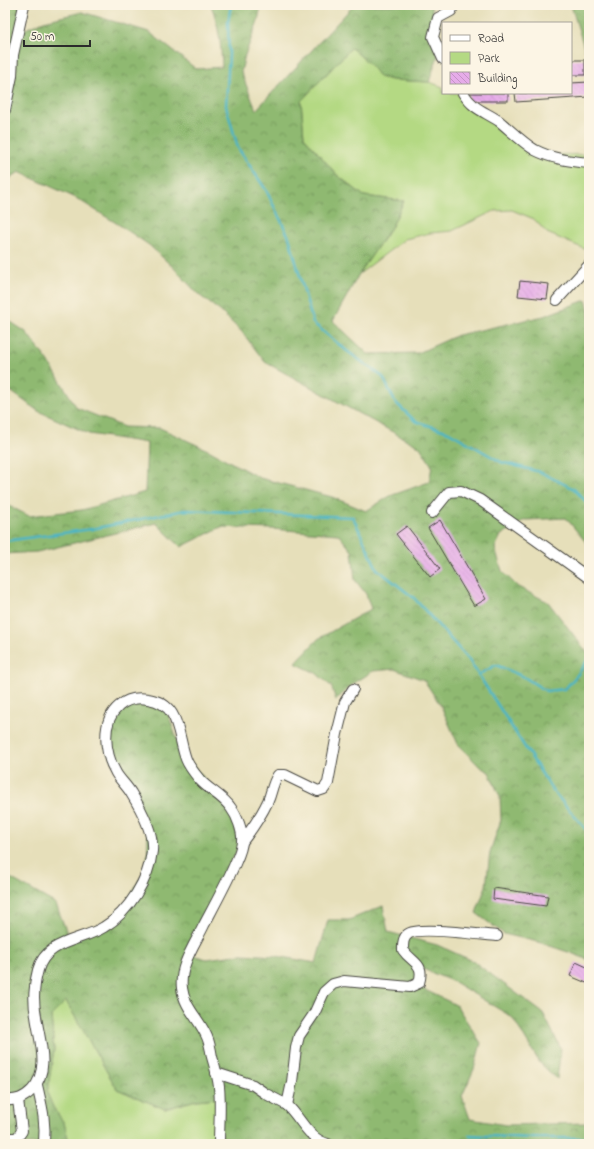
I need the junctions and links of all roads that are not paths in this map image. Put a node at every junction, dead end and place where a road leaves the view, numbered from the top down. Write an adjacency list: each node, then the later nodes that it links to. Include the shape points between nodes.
1 (24, 5): 5 (street)
2 (454, 5): 3 (street, via 451,11 438,18 433,37)
3 (442, 57)
4 (464, 94): 6 (street, via 469,102 535,150 563,160)
5 (5, 110)
6 (589, 163)
7 (589, 265): 8 (street)
8 (557, 300)
9 (432, 513): 10 (street, via 449,492 461,491 480,500)
10 (589, 578)
11 (353, 689): 12 (street, via 345,702 328,783 318,791 285,775 278,775 258,821)
12 (242, 842): 14 (street, via 230,874 182,973 184,999 208,1039); 15 (street, via 240,827 231,808 203,783 187,762 178,725 169,710 156,702 141,698 120,704 113,711 109,721 106,743 116,772 143,813 150,832 152,848 149,866 131,901 120,914 104,927 53,948 38,969 35,1014 43,1060 42,1074)
13 (497, 936): 18 (street, via 422,930 409,933 403,940 403,950 420,967 419,983 410,987 344,981 334,984 324,992 314,1014 299,1036)
14 (216, 1073): 18 (street, via 253,1085); 21 (street, via 219,1091)
15 (37, 1085): 17 (street, via 29,1094); 20 (street, via 44,1114)
16 (5, 1100): 17 (street)
17 (18, 1100): 19 (street, via 22,1131 17,1138)
18 (287, 1105): 22 (street, via 309,1133 320,1142)
19 (5, 1138)
20 (44, 1144)
21 (219, 1144)
22 (328, 1144)

